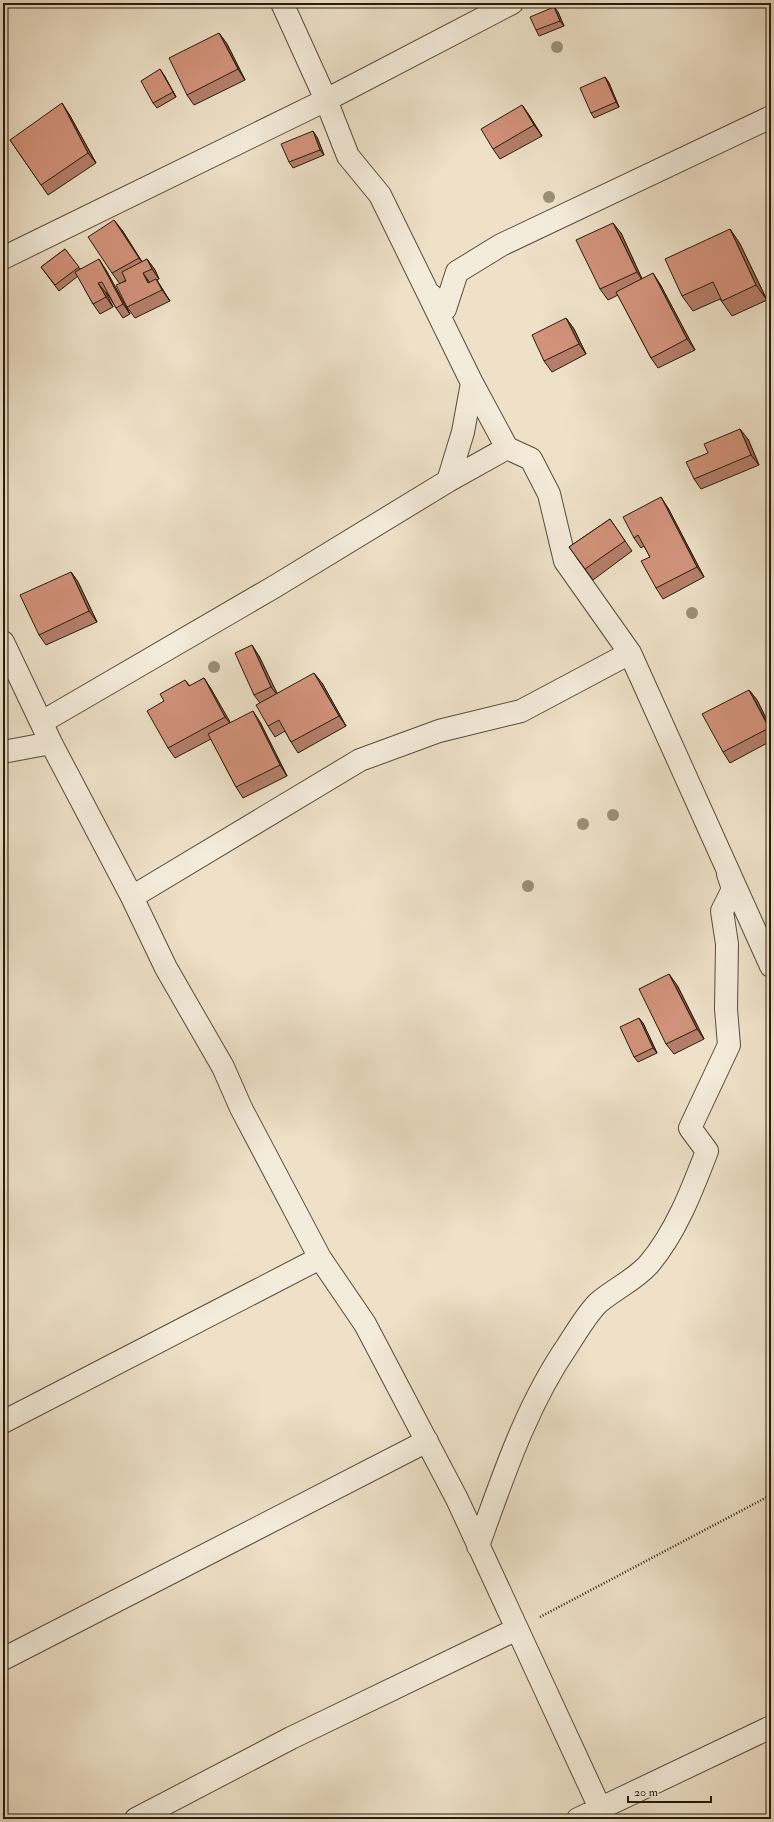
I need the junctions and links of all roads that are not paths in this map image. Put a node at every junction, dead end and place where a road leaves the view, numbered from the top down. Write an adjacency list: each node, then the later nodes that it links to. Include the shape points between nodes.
1 (282, 3): 3 (street)
2 (512, 3): 3 (street)
3 (326, 100): 5 (street); 6 (street, via 348,156 380,195)
4 (771, 117): 6 (street, via 501,245 457,272 445,309)
5 (3, 258)
6 (427, 290): 7 (street)
7 (472, 383): 8 (street); 9 (street, via 463,432)
8 (507, 448): 9 (street); 11 (street, via 531,459 549,494 565,561)
9 (448, 481): 12 (street, via 274,587)
10 (3, 642): 12 (street)
11 (630, 653): 15 (street); 16 (street, via 521,711 439,731 360,760)
12 (42, 722): 13 (street)
13 (51, 743): 14 (street); 16 (street)
14 (3, 752)
15 (722, 856): 17 (street); 21 (street, via 732,889 722,911 727,944 726,1009 729,1044 690,1128 707,1151 691,1193 668,1237 648,1265 598,1303 568,1345 539,1393 514,1446)
16 (132, 897): 18 (street, via 166,968 224,1067 241,1108)
17 (771, 966)
18 (320, 1258): 19 (street); 20 (street, via 365,1324)
19 (3, 1422)
20 (427, 1441): 21 (street, via 457,1498); 23 (street)
21 (478, 1546): 22 (street)
22 (517, 1629): 25 (street); 26 (street, via 291,1738)
23 (3, 1659)
24 (771, 1727): 25 (street)
25 (602, 1814): 27 (street)
26 (136, 1819)
27 (578, 1819)

